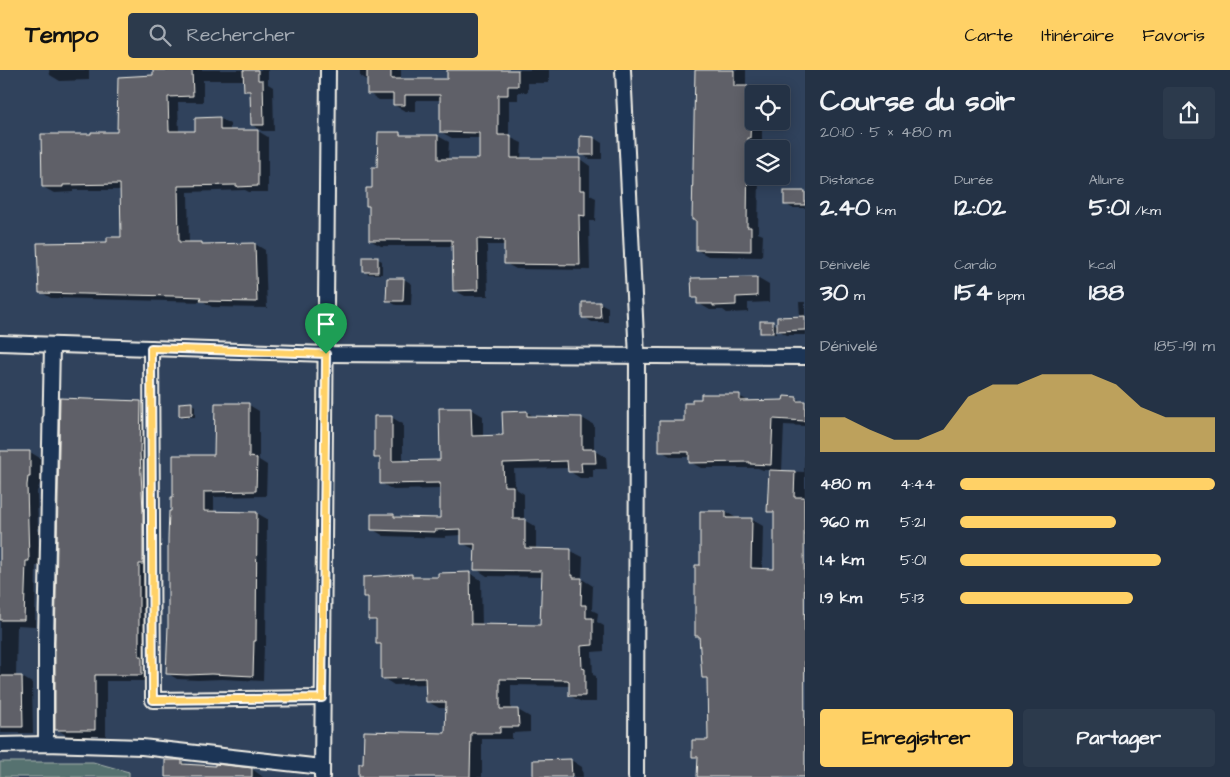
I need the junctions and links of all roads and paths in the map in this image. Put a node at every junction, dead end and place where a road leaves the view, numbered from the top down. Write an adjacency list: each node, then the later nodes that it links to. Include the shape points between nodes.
1 (328, 70): 6 (street)
2 (622, 70): 7 (street)
3 (0, 343): 4 (street)
4 (52, 345): 5 (street); 10 (street)
5 (151, 348): 6 (street); 9 (street, via 153,700)
6 (326, 354): 7 (street); 9 (street)
7 (637, 357): 8 (street); 13 (street)
8 (805, 358)
9 (322, 698): 12 (street)
10 (46, 744): 11 (street); 12 (street, via 142,747)
11 (0, 745)
12 (322, 772)
13 (636, 777)

